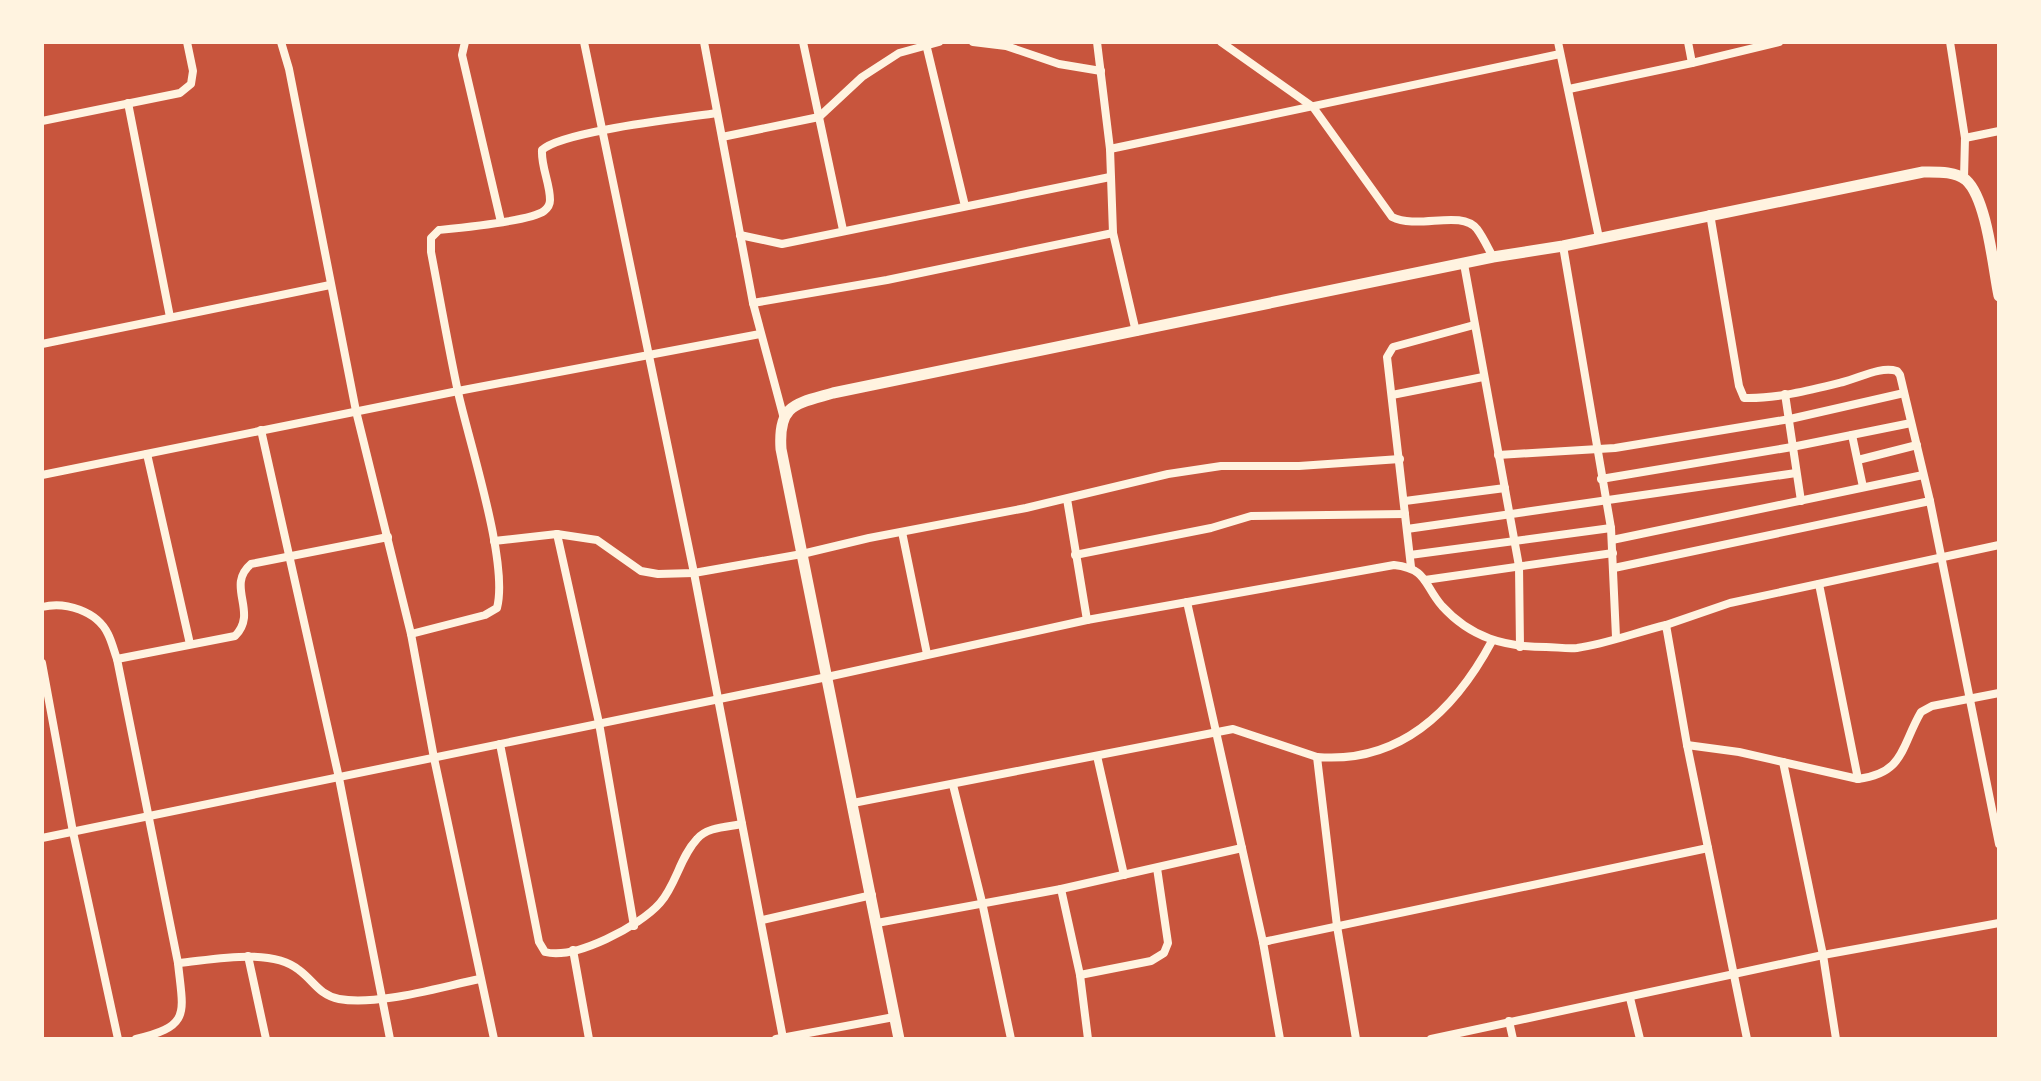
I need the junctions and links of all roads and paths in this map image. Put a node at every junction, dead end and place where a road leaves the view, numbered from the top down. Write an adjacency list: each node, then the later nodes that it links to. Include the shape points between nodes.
1 (187, 42): 21 (street, via 191,84 180,93)
2 (281, 42): 43 (street)
3 (465, 42): 35 (street, via 462,55)
4 (584, 42): 26 (street)
5 (704, 42): 23 (street)
6 (803, 42): 24 (street)
7 (939, 42): 15 (street)
8 (973, 42): 16 (street)
9 (1097, 42): 19 (street)
10 (1221, 42): 22 (street)
11 (1558, 42): 17 (street)
12 (1688, 42): 18 (street)
13 (1779, 42): 18 (street)
14 (1950, 42): 29 (street)
15 (926, 44): 24 (street, via 899,53 862,77); 33 (street)
16 (1006, 44): 19 (street, via 1046,60)
17 (1560, 54): 20 (street); 22 (street)
18 (1692, 63): 20 (street)
19 (1101, 71): 30 (street)
20 (1569, 89): 39 (street)
21 (128, 103): 25 (street); 46 (street)
22 (1313, 107): 30 (street); 41 (street, via 1392,217 1416,223 1464,221 1475,227)
23 (717, 113): 26 (street); 28 (street)
24 (819, 117): 28 (street); 36 (street)
25 (42, 121)
26 (603, 130): 35 (street, via 550,142 542,150 548,207); 51 (street)
27 (1999, 131): 29 (street)
28 (722, 137): 38 (street)
29 (1965, 138): 32 (street)
30 (1110, 149): 31 (street)
31 (1110, 177): 33 (street); 37 (street)
32 (1964, 178): 34 (main road, via 1923,172); 44 (main road, via 1981,207)
33 (965, 206): 36 (street)
34 (1710, 214): 39 (main road); 55 (street, via 1740,394)
35 (501, 222): 53 (street, via 439,230 431,238)
36 (843, 230): 38 (street, via 782,244)
37 (1113, 233): 45 (street); 48 (street)
38 (740, 235): 45 (street)
39 (1599, 238): 40 (main road)
40 (1563, 246): 41 (main road); 65 (street)
41 (1493, 257): 42 (main road)
42 (1464, 264): 47 (street); 48 (main road)
43 (330, 285): 46 (street); 57 (street)
44 (1999, 296)
45 (753, 303): 49 (street)
46 (170, 317): 50 (street)
47 (1474, 325): 52 (street); 56 (street, via 1393,347 1387,357)
48 (1136, 332): 58 (main road, via 833,393 801,402)
49 (760, 334): 51 (street); 58 (street)
50 (42, 344)
51 (649, 354): 53 (street); 101 (street)
52 (1483, 377): 56 (street); 67 (street)
53 (458, 391): 57 (street); 90 (street)
54 (1904, 393): 55 (street, via 1900,375 1890,369); 59 (street); 60 (street)
55 (1785, 394): 59 (street)
56 (1392, 395): 68 (street)
57 (356, 411): 61 (street); 87 (street)
58 (783, 415): 93 (main road, via 781,449)
59 (1790, 419): 64 (street); 65 (street)
60 (1911, 423): 62 (street); 63 (street)
61 (261, 430): 66 (street); 96 (street)
62 (1852, 435): 64 (street); 69 (street)
63 (1917, 445): 69 (street); 72 (street)
64 (1792, 447): 70 (street); 73 (street)
65 (1597, 448): 67 (street); 73 (street)
66 (147, 454): 71 (street); 111 (street)
67 (1498, 455): 75 (street)
68 (1400, 459): 76 (street, via 1221,466); 77 (street)
69 (1858, 460): 74 (street)
70 (1796, 473): 78 (street); 79 (street)
71 (42, 475)
72 (1923, 475): 74 (street); 80 (street)
73 (1601, 479): 78 (street)
74 (1863, 487): 79 (street)
75 (1505, 488): 77 (street); 82 (street)
76 (1067, 499): 85 (street); 94 (street)
77 (1405, 501): 81 (street)
78 (1605, 501): 82 (street); 83 (street)
79 (1801, 501): 89 (street)
80 (1930, 501): 97 (street); 100 (street)
81 (1405, 514): 84 (street); 94 (street, via 1251,516)
82 (1510, 516): 84 (street); 88 (street)
83 (1611, 528): 88 (street); 89 (street)
84 (1407, 529): 95 (street)
85 (902, 532): 93 (street); 113 (street)
86 (557, 534): 90 (street); 101 (street, via 597,540 641,571); 121 (street)
87 (388, 537): 96 (street); 108 (street)
88 (1514, 540): 95 (street); 98 (street)
89 (1612, 540): 92 (street)
90 (494, 541): 108 (street, via 501,593 497,608)
91 (1999, 545): 97 (street)
92 (1613, 553): 98 (street); 100 (street)
93 (802, 554): 101 (street); 116 (main road)
94 (1075, 555): 106 (street)
95 (1410, 555): 99 (street)
96 (290, 556): 111 (street, via 245,569 239,581 243,628 235,636); 129 (street)
97 (1940, 559): 103 (street); 118 (street)
98 (1519, 566): 102 (street); 112 (street)
99 (1411, 567): 102 (street); 104 (street, via 1394,565)
100 (1614, 568): 109 (street)
101 (694, 573): 119 (street)
102 (1425, 580): 110 (street, via 1452,615)
103 (1819, 584): 107 (street, via 1730,603); 130 (street)
104 (1187, 602): 106 (street); 122 (street)
105 (42, 607): 114 (street, via 56,604 80,610 107,632)
106 (1087, 620): 113 (street)
107 (1666, 625): 109 (street); 124 (street)
108 (411, 634): 127 (street)
109 (1616, 637): 112 (street, via 1577,648)
110 (1492, 641): 112 (street); 126 (street, via 1453,700 1415,734 1346,759)
111 (190, 644): 114 (street)
112 (1520, 647)
113 (927, 654): 116 (street)
114 (117, 659): 133 (street)
115 (42, 663): 120 (street)
116 (827, 677): 119 (street); 132 (main road)
117 (1999, 693): 118 (street)
118 (1968, 699): 130 (street, via 1921,712 1903,754 1889,769); 137 (street)
119 (719, 700): 121 (street); 134 (street)
120 (46, 706): 135 (street)
121 (599, 723): 123 (street); 148 (street)
122 (1216, 731): 125 (street); 126 (street, via 1233,729); 138 (street)
123 (500, 744): 127 (street); 151 (street, via 539,942 545,952)
124 (1687, 745): 128 (street); 139 (street)
125 (1097, 756): 131 (street); 141 (street)
126 (1317, 757): 149 (street)
127 (434, 758): 129 (street); 157 (street)
128 (1783, 762): 130 (street); 152 (street)
129 (339, 778): 133 (street); 159 (street)
130 (1858, 779)
131 (953, 785): 132 (street); 144 (street)
132 (853, 803): 143 (main road)
133 (147, 816): 135 (street); 154 (street)
134 (742, 824): 145 (street); 148 (street, via 709,830 697,838 662,902)
135 (73, 832): 136 (street); 163 (street)
136 (42, 838)
137 (1999, 844)
138 (1242, 848): 140 (street); 150 (street)
139 (1708, 848): 149 (street); 155 (street)
140 (1157, 868): 141 (street); 156 (street, via 1168,943 1164,953 1151,961)
141 (1124, 875): 142 (street)
142 (1061, 889): 144 (street); 156 (street)
143 (872, 895): 145 (street); 146 (main road)
144 (982, 902): 146 (street); 170 (street)
145 (762, 920): 162 (street)
146 (877, 923): 160 (main road)
147 (1999, 923): 152 (street)
148 (634, 926): 151 (street)
149 (1337, 926): 150 (street); 173 (street)
150 (1263, 942): 172 (street)
151 (573, 950): 168 (street)
152 (1823, 955): 155 (street); 178 (street)
153 (248, 956): 154 (street); 159 (street, via 298,968 320,992 339,999); 165 (street)
154 (178, 963): 164 (street, via 178,1022 164,1033)
155 (1734, 974): 158 (street); 177 (street)
156 (1080, 975): 171 (street)
157 (480, 979): 159 (street); 167 (street)
158 (1630, 998): 161 (street); 176 (street)
159 (382, 999): 166 (street)
160 (894, 1017): 162 (street); 169 (main road)
161 (1509, 1021): 174 (street); 175 (street)
162 (779, 1038)
163 (118, 1039)
164 (136, 1039)
165 (266, 1039)
166 (390, 1039)
167 (494, 1039)
168 (589, 1039)
169 (899, 1039)
170 (1011, 1039)
171 (1088, 1039)
172 (1280, 1039)
173 (1356, 1039)
174 (1431, 1039)
175 (1513, 1039)
176 (1640, 1039)
177 (1747, 1039)
178 (1836, 1039)

